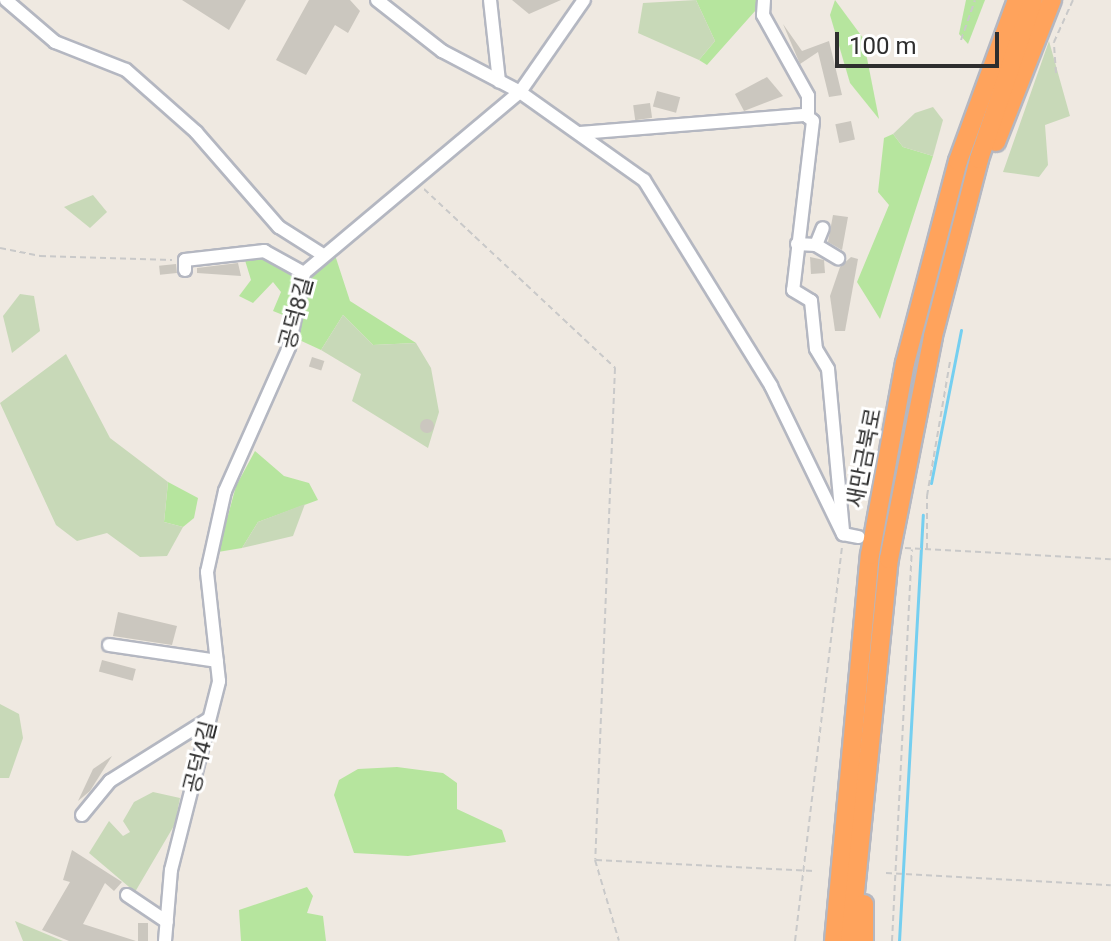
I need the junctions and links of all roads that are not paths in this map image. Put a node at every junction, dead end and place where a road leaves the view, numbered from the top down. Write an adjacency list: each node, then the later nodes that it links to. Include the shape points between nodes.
1 (6, 0): 19 (street, via 55,42 126,70 196,132 279,227)
2 (377, 0): 10 (street, via 442,51)
3 (490, 0): 10 (street)
4 (584, 0): 12 (street, 공덕8길, via 551,57)
5 (764, 0): 13 (street, via 763,15 808,96)
6 (1004, 0): 11 (highway)
7 (1017, 0): 11 (highway, 새만금북로)
8 (1033, 0): 15 (highway, 새만금북로)
9 (1052, 0): 15 (highway)
10 (499, 82): 12 (street)
11 (982, 90): 29 (highway, 새만금북로, via 905,363 870,555)
12 (520, 92): 14 (street); 19 (street, 공덕8길)
13 (808, 117): 14 (street); 17 (street)
14 (580, 133): 23 (street, via 644,180 764,373)
15 (963, 223): 29 (highway, 새만금북로, via 889,559)
16 (823, 228): 18 (street)
17 (797, 244): 18 (street); 23 (street, via 793,290 811,301 816,349 828,369)
18 (816, 245): 20 (street)
19 (320, 253): 22 (street, 공덕8길)
20 (838, 258)
21 (185, 265): 22 (street, via 264,251)
22 (304, 273): 25 (street, 공덕8길, via 289,347 225,491)
23 (843, 534): 24 (street)
24 (859, 537)
25 (207, 572): 27 (street, 공덕4길)
26 (109, 645): 27 (street)
27 (217, 661): 28 (street, 공덕4길)
28 (209, 719): 30 (street, via 110,781); 32 (street, 공덕4길, via 171,870)
29 (854, 784): 34 (highway); 35 (highway, 새만금북로); 36 (highway, 새만금북로); 37 (highway)
30 (82, 815)
31 (127, 895): 32 (street)
32 (167, 922): 33 (street, 공덕4길)
33 (165, 941)
34 (822, 941)
35 (834, 941)
36 (850, 941)
37 (864, 941)

